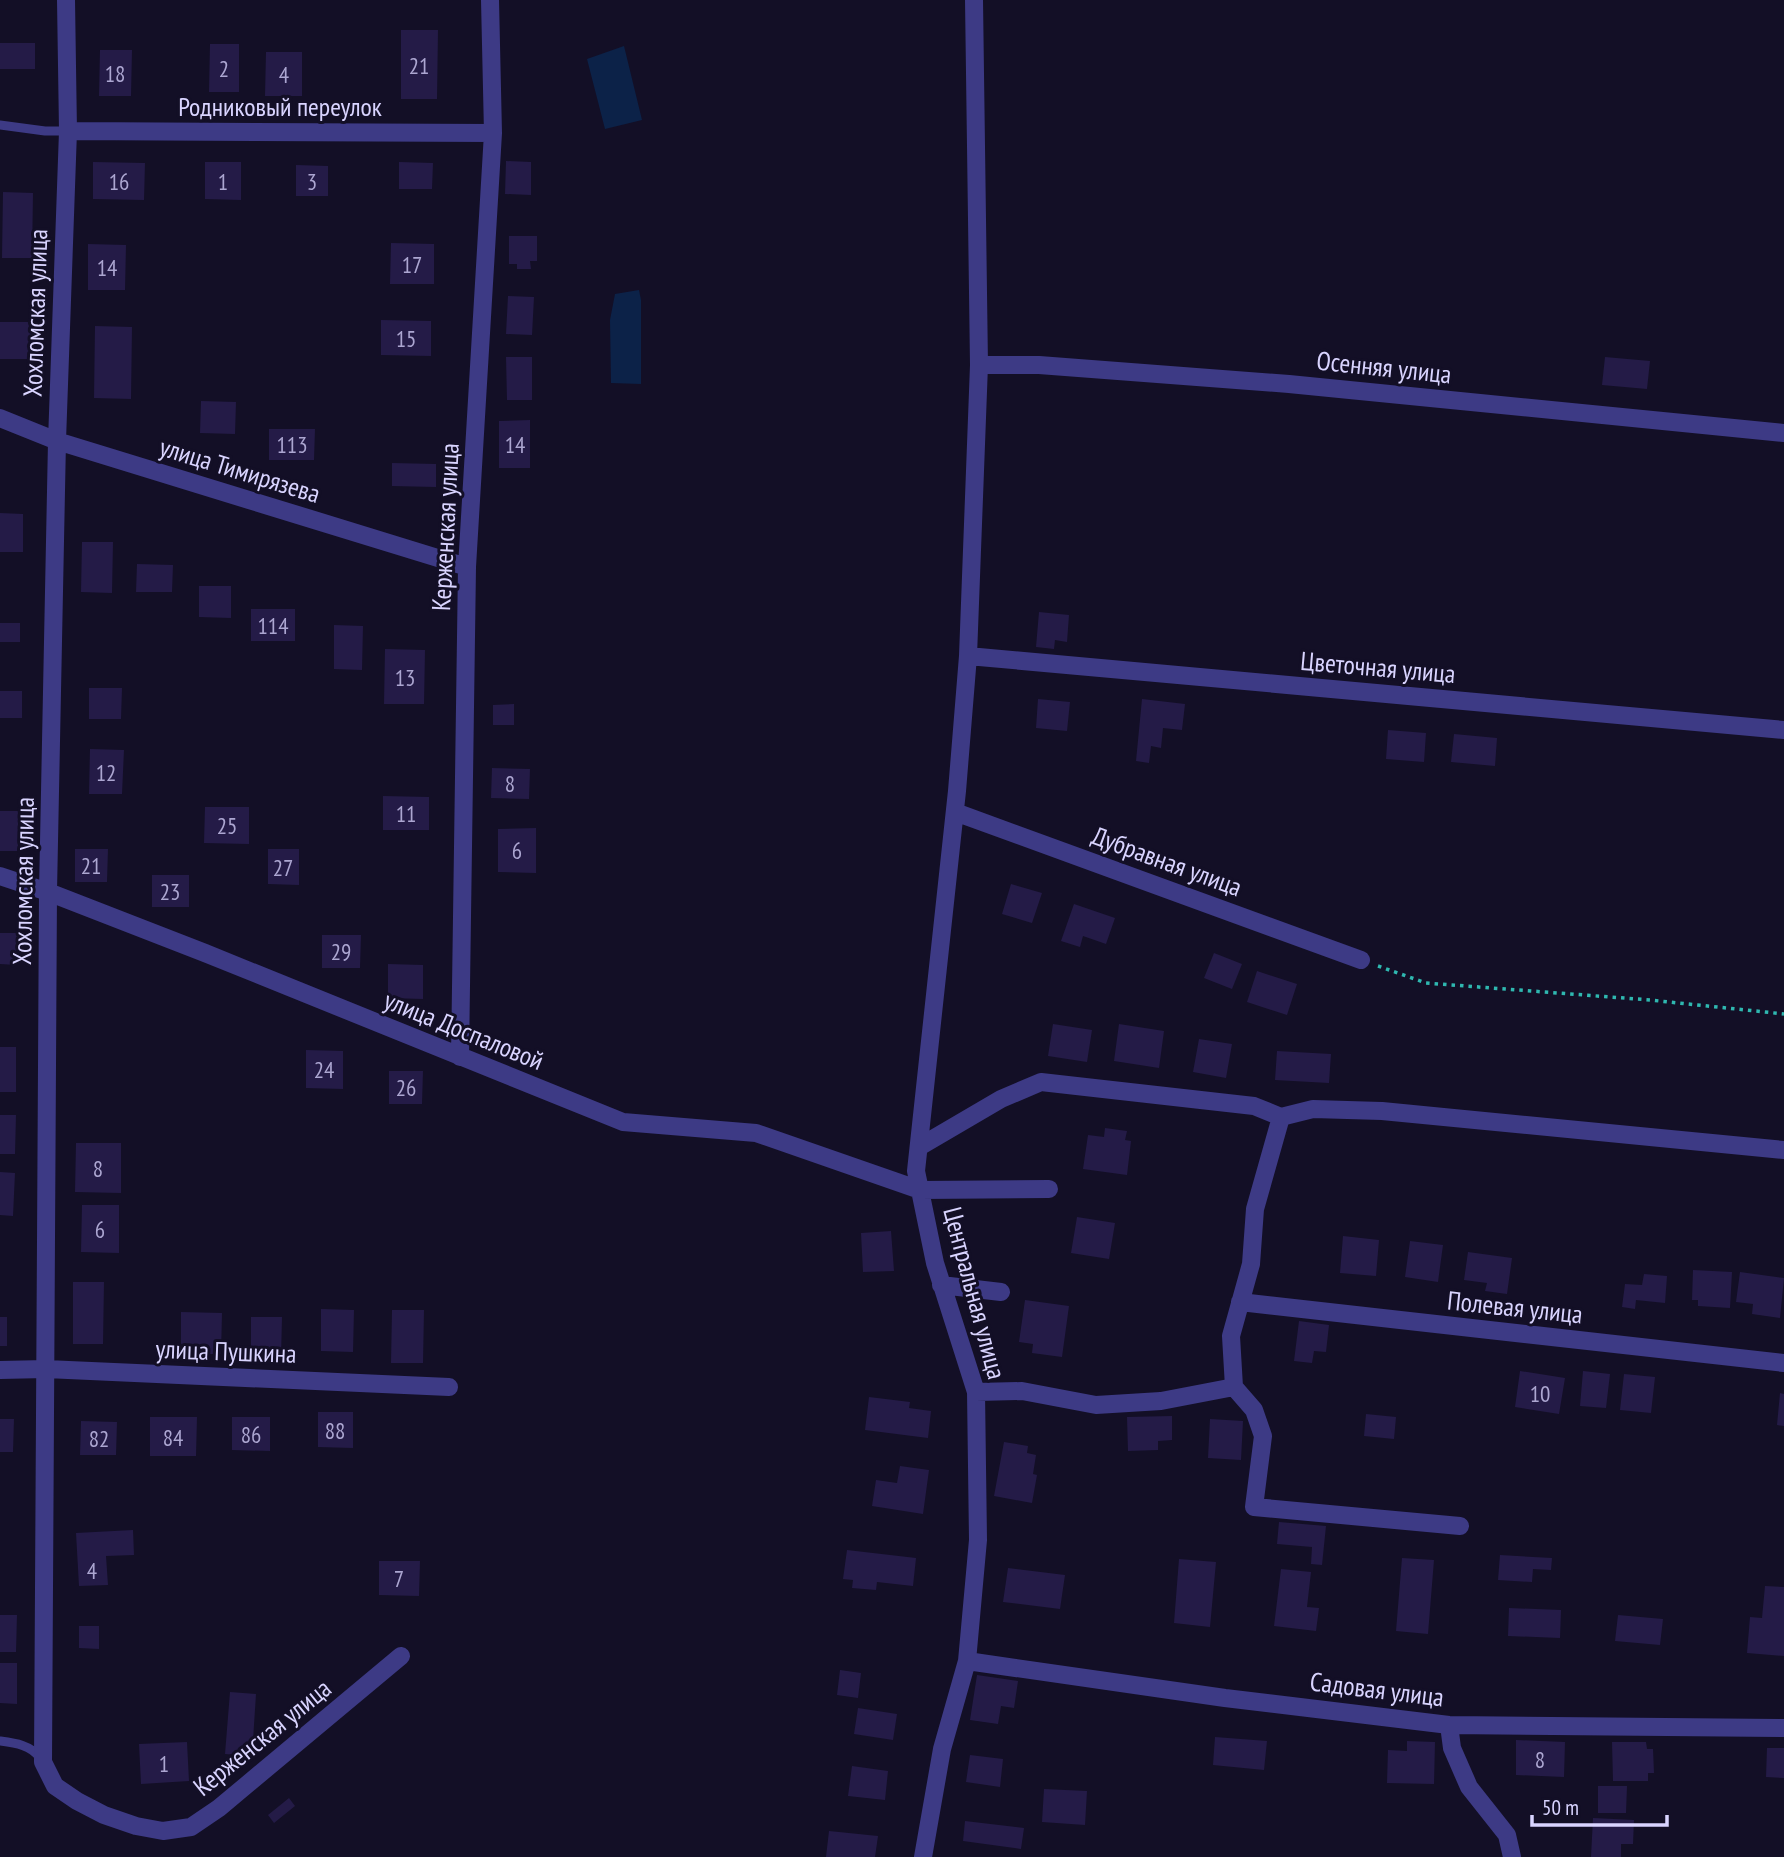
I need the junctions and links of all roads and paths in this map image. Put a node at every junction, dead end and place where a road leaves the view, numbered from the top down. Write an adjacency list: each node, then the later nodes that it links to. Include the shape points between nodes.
1 (66, 0): 5 (street, Хохломская улица)
2 (490, 0): 6 (street, Керженская улица)
3 (974, 0): 7 (street, Центральная улица)
4 (0, 125): 5 (lane)
5 (68, 131): 6 (street, Родниковый переулок); 10 (street, Хохломская улица)
6 (493, 133): 11 (street, Керженская улица)
7 (979, 365): 9 (street, Осенняя улица, via 1039,365 1289,384); 12 (street, Центральная улица)
8 (0, 418): 10 (street, улица Тимирязева)
9 (1784, 433)
10 (57, 441): 11 (street, улица Тимирязева); 16 (street, Хохломская улица)
11 (467, 567): 19 (street, Керженская улица)
12 (968, 656): 13 (street, Цветочная улица); 14 (street, Центральная улица)
13 (1784, 730)
14 (955, 812): 17 (street, Дубравная улица); 21 (street, Центральная улица)
15 (0, 876): 16 (street, улица Доспаловой)
16 (48, 892): 19 (street, улица Доспаловой); 29 (street, Хохломская улица)
17 (1361, 960): 18 (path, via 1426,983)
18 (1784, 1014)
19 (460, 1058): 24 (street, улица Доспаловой, via 623,1122 756,1133)
20 (1281, 1117): 21 (street, via 1254,1106 1041,1082 1001,1099); 22 (street, via 1313,1108 1382,1111); 27 (street, via 1255,1209 1251,1264)
21 (919, 1146): 24 (street, Центральная улица, via 916,1171)
22 (1784, 1150)
23 (1049, 1189): 24 (street, улица Доспаловой)
24 (920, 1190): 25 (street, Центральная улица)
25 (942, 1285): 26 (street); 33 (street, Центральная улица)
26 (1001, 1292)
27 (1240, 1302): 28 (street, Полевая улица); 32 (street, via 1231,1336)
28 (1784, 1363)
29 (47, 1369): 30 (street, улица Пушкина); 31 (street, улица Пушкина); 40 (street, Хохломская улица)
30 (0, 1370)
31 (449, 1387)
32 (1234, 1387): 33 (street, via 1161,1401 1096,1405 1022,1391); 34 (street, via 1254,1410 1263,1436 1254,1507)
33 (976, 1392): 36 (street, Центральная улица, via 978,1540)
34 (1460, 1526)
35 (401, 1656): 40 (street, Керженская улица, via 191,1827 163,1831 104,1815 55,1786)
36 (967, 1661): 37 (street, Садовая улица); 41 (street, Центральная улица, via 942,1749)
37 (1449, 1725): 38 (street, Садовая улица); 42 (street, via 1452,1748 1469,1787 1507,1835)
38 (1784, 1728)
39 (0, 1741): 40 (lane, via 34,1750)
40 (43, 1762)
41 (923, 1857)
42 (1512, 1857)

